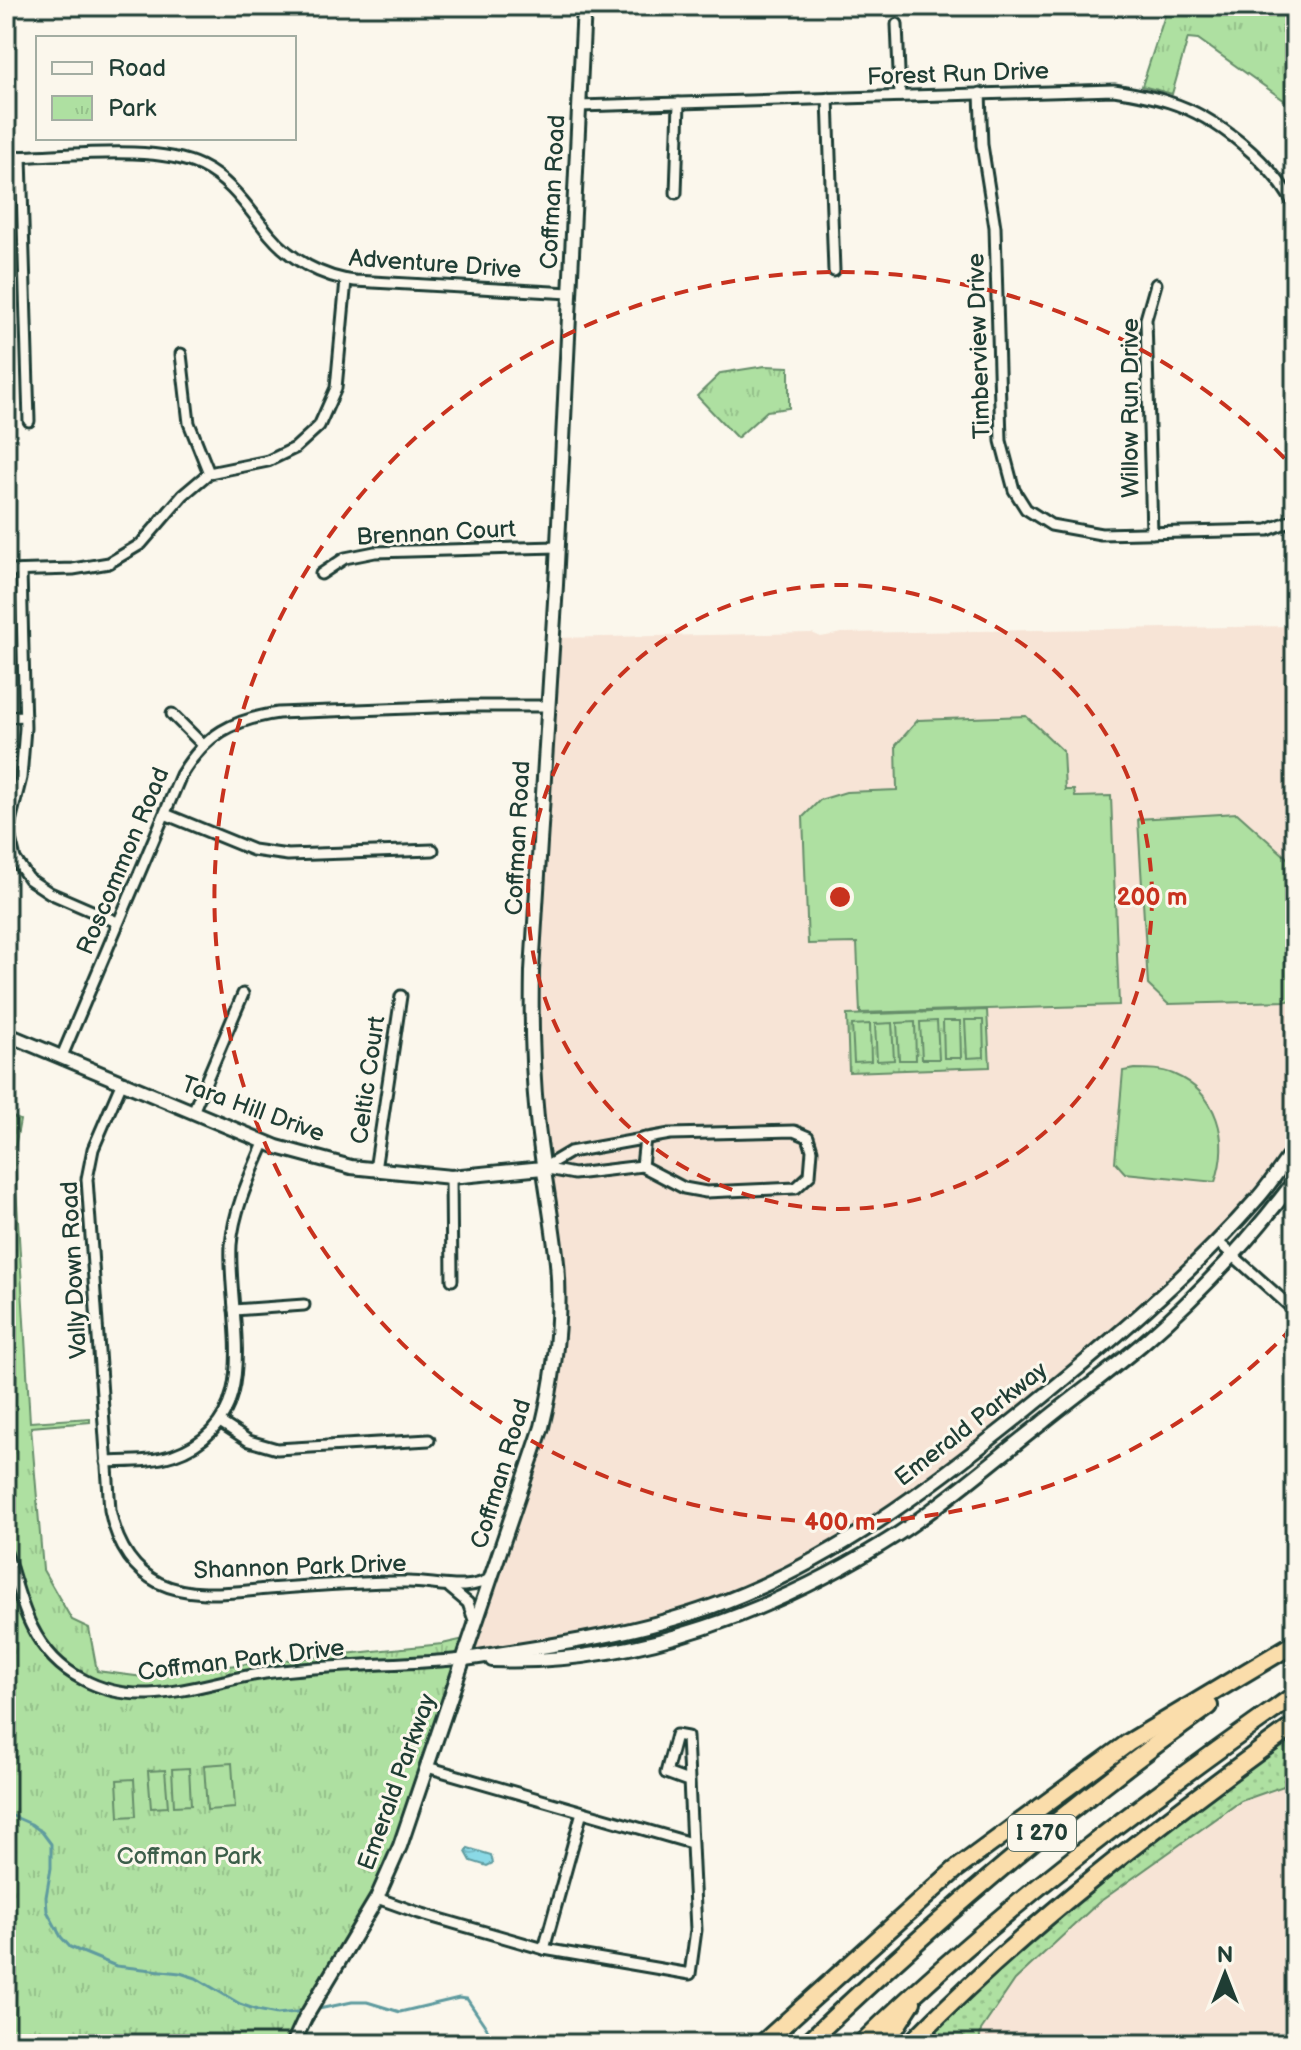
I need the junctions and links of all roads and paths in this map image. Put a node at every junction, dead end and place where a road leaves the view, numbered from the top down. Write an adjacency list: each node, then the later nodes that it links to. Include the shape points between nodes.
1 (584, 6): 7 (main road, Coffman Road)
2 (897, 24): 4 (street)
3 (980, 93): 4 (street, Forest Run Drive); 11 (street, Forest Run Drive, via 1114,90 1172,102 1223,129 1252,152); 20 (street, Timberview Drive, via 995,227 1001,441 1014,490 1026,509 1051,525 1101,534)
4 (900, 96): 5 (street, Forest Run Drive)
5 (828, 98): 6 (street, Forest Run Drive); 12 (street)
6 (679, 103): 7 (street, Forest Run Drive); 10 (street)
7 (579, 106): 15 (main road, Coffman Road)
8 (6, 157): 9 (street, Adventure Drive)
9 (21, 157): 13 (street, Adventure Drive, via 144,153 185,160 220,178 297,260); 17 (street)
10 (676, 193)
11 (1295, 207)
12 (834, 271)
13 (346, 280): 15 (street, Adventure Drive); 18 (street, via 336,388 319,426 295,448 268,461)
14 (1156, 284): 20 (street, Willow Run Drive, via 1146,319)
15 (570, 293): 21 (main road, Coffman Road)
16 (181, 354): 18 (street, via 189,423)
17 (29, 421)
18 (209, 473): 23 (street, via 141,544 109,563)
19 (1295, 519): 20 (street, Timberview Drive, via 1268,530)
20 (1152, 533)
21 (558, 547): 24 (street, Brennan Court, via 375,552 345,558); 25 (main road, Coffman Road)
22 (6, 571): 23 (street)
23 (21, 571): 27 (street)
24 (321, 574)
25 (547, 706): 29 (street, Roscommon Road, via 278,713 228,726); 43 (main road, Coffman Road, via 531,1031)
26 (172, 714): 29 (street)
27 (25, 716): 28 (street); 32 (street, via 21,778 8,830 15,859 29,879 50,893)
28 (6, 717)
29 (202, 744): 30 (street, Roscommon Road, via 181,775)
30 (165, 814): 31 (street, via 253,850 288,855); 32 (street, Roscommon Road)
31 (433, 850)
32 (117, 922): 36 (street, Roscommon Road)
33 (243, 994): 38 (street)
34 (401, 996): 44 (street, Celtic Court)
35 (6, 1034): 36 (main road, Tara Hill Drive)
36 (62, 1056): 37 (main road, Tara Hill Drive)
37 (122, 1082): 38 (main road, Tara Hill Drive); 55 (street, Vally Down Road, via 93,1149 87,1179)
38 (193, 1112): 40 (main road, Tara Hill Drive)
39 (645, 1138): 42 (street); 42 (street, via 799,1132 811,1140 812,1171 796,1188 698,1192); 43 (street, via 570,1152)
40 (265, 1141): 44 (main road, Tara Hill Drive); 51 (street, via 234,1224)
41 (1295, 1148): 47 (main road, Emerald Parkway, via 1257,1200)
42 (642, 1166): 43 (street, via 574,1174)
43 (543, 1168): 45 (main road, Tara Hill Drive); 57 (main road, Coffman Road, via 557,1266 555,1370 542,1427)
44 (375, 1170): 45 (main road, Tara Hill Drive)
45 (451, 1177): 49 (street)
46 (1295, 1180): 48 (main road, Emerald Parkway)
47 (1217, 1241): 48 (street); 61 (main road, Emerald Parkway, via 1117,1336 1008,1425 888,1517 830,1551 677,1618)
48 (1233, 1255): 52 (street); 61 (main road, Emerald Parkway, via 1141,1344 941,1502 816,1581 724,1621 626,1648 537,1662)
49 (452, 1280)
50 (304, 1305): 51 (street)
51 (234, 1310): 53 (street, via 236,1381)
52 (1295, 1311)
53 (220, 1422): 54 (street, via 249,1441 277,1449); 55 (street, via 173,1455)
54 (429, 1440)
55 (106, 1462): 58 (street, Shannon Park Drive, via 119,1543 145,1574 181,1591 390,1581)
56 (6, 1553): 61 (street, Coffman Park Drive, via 30,1625 49,1653 76,1676 116,1694 153,1695 302,1669)
57 (492, 1577): 58 (street, Shannon Park Drive, via 473,1585); 59 (main road, Coffman Road)
58 (440, 1584): 59 (street, Shannon Park Drive, via 463,1597)
59 (476, 1627): 61 (main road, Coffman Road)
60 (1295, 1644): 71 (highway, via 1128,1743 955,1870); 73 (highway, I 270, via 1055,1822)
61 (465, 1659): 64 (main road, Emerald Parkway)
62 (1295, 1695): 70 (highway, I 270, via 1136,1809 1010,1908)
63 (1295, 1725): 76 (highway, via 1032,1930)
64 (427, 1767): 66 (street); 68 (main road, Emerald Parkway)
65 (688, 1781): 65 (street, via 687,1737 676,1735 666,1773); 67 (street)
66 (582, 1812): 67 (street); 69 (street)
67 (691, 1843): 69 (street, via 696,1944 690,1974)
68 (377, 1898): 69 (street); 72 (main road, Emerald Parkway)
69 (544, 1949)
70 (918, 1990): 74 (highway, I 270); 75 (highway)
71 (765, 2041)
72 (293, 2044)
73 (806, 2044)
74 (861, 2044)
75 (885, 2044)
76 (910, 2044)

